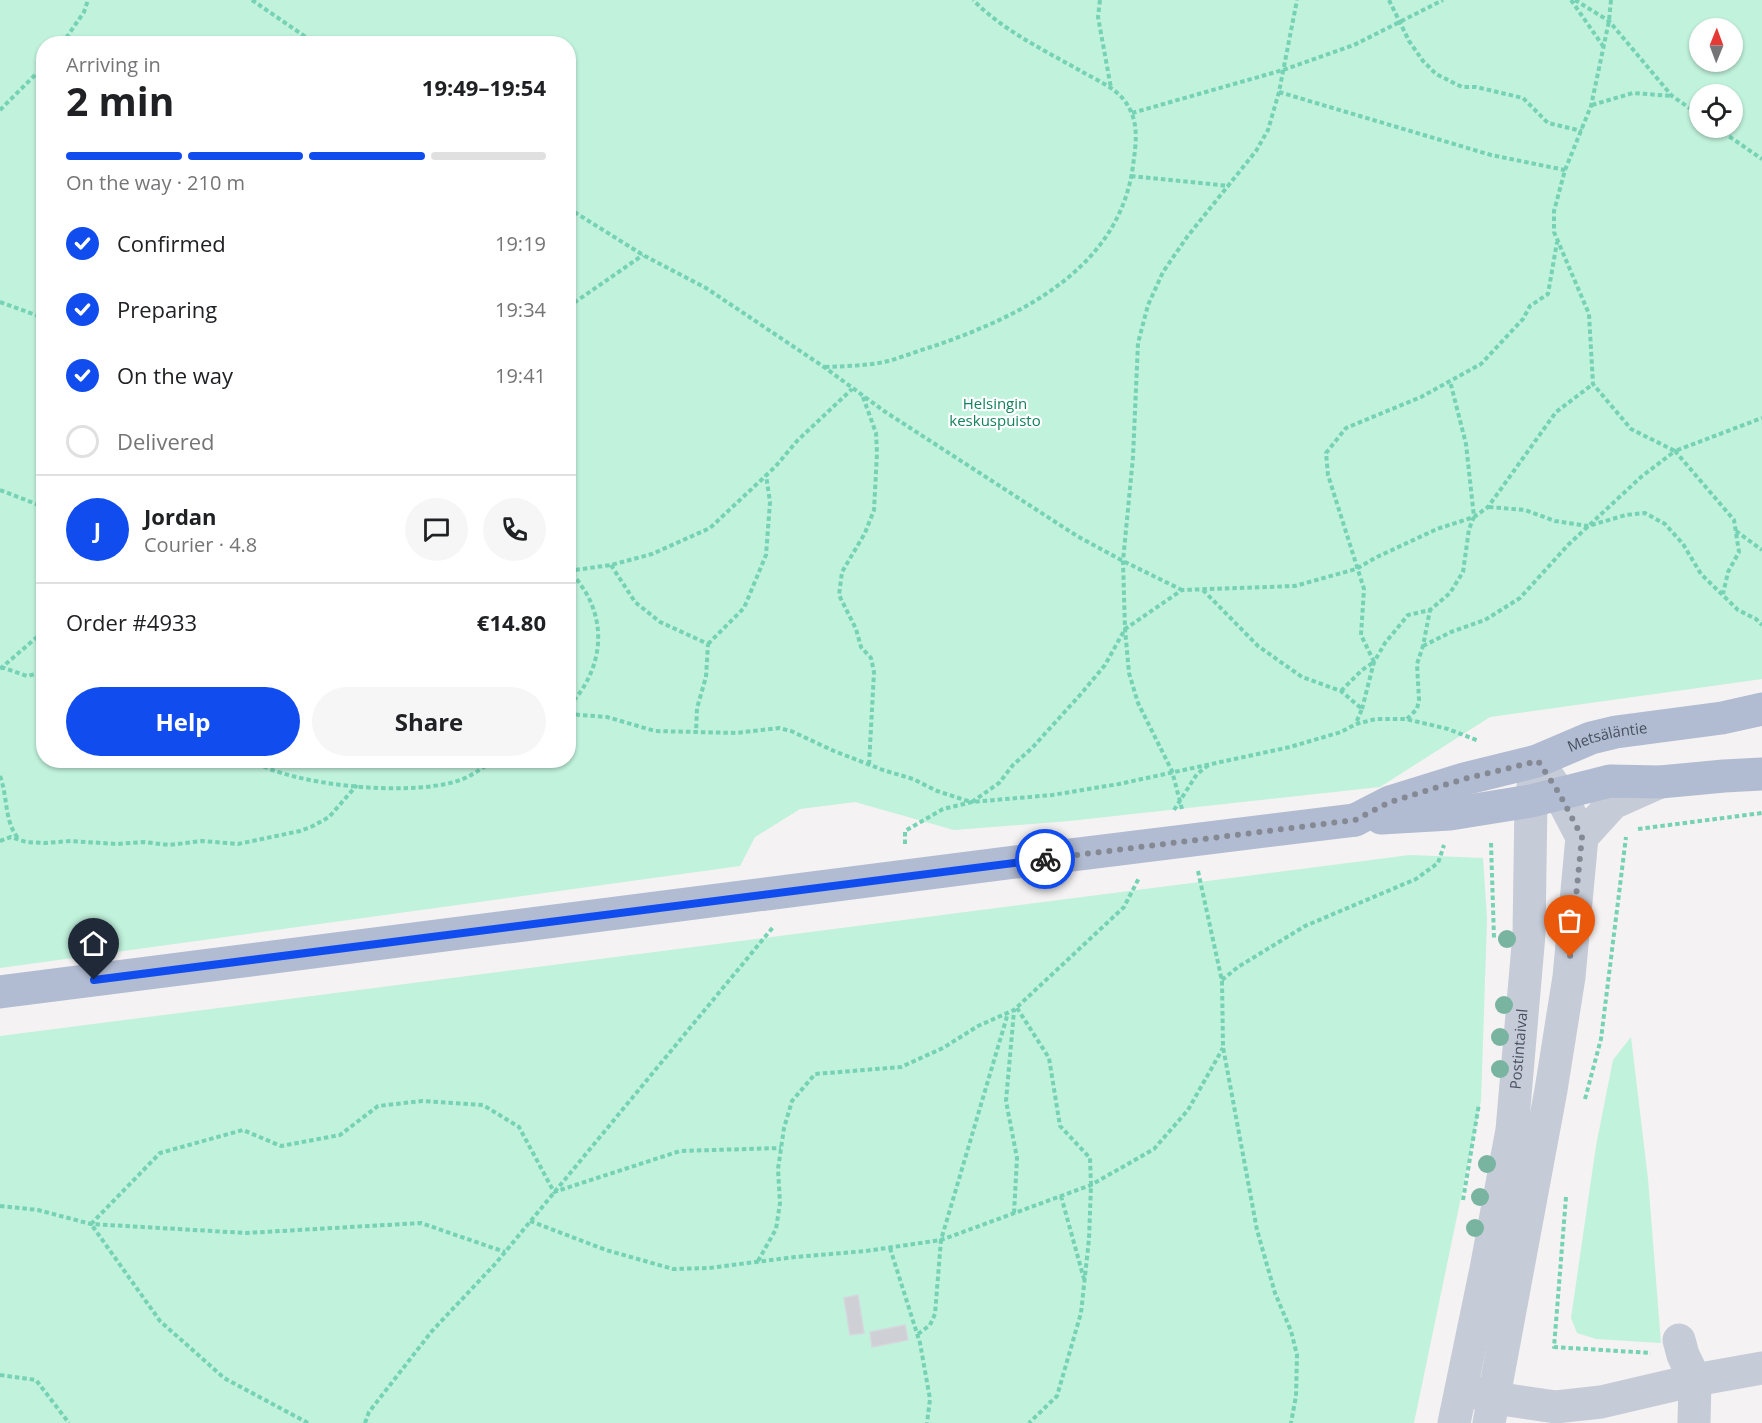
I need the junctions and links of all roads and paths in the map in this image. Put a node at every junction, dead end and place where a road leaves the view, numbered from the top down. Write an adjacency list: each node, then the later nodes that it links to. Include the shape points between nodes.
1 (88, 0): 12 (path)
2 (252, 0): 13 (path)
3 (973, 0): 17 (path, via 1019,38)
4 (1100, 0): 17 (path, via 1098,17)
5 (1297, 0): 15 (path)
6 (1389, 0): 10 (path)
7 (1443, 0): 10 (path)
8 (1573, 0): 11 (path); 14 (path)
9 (1611, 0): 11 (path)
10 (1401, 21): 15 (path, via 1354,45); 24 (path, via 1423,61 1437,74 1462,87 1523,98 1548,123)
11 (1609, 21): 14 (path); 19 (path)
12 (68, 36)
13 (304, 36)
14 (1604, 47): 20 (path)
15 (1282, 70): 18 (path); 23 (path)
16 (36, 74): 22 (path)
17 (1111, 88): 23 (path, via 1125,100)
18 (1279, 92): 27 (path, via 1491,155); 29 (path, via 1268,130)
19 (1672, 96): 20 (path, via 1633,93); 21 (path)
20 (1591, 105): 24 (path)
21 (1689, 108)
22 (0, 110)
23 (1132, 113): 28 (path, via 1137,128)
24 (1582, 131): 27 (path)
25 (1732, 138): 26 (path)
26 (1762, 159)
27 (1566, 170): 31 (path, via 1554,212)
28 (1131, 176): 29 (path); 36 (path, via 1120,214 1090,258 1043,297 1001,320 887,362)
29 (1230, 186): 51 (path, via 1187,237 1163,272 1148,305 1138,343)
30 (576, 213): 32 (path)
31 (1557, 241): 37 (path, via 1548,294 1530,306 1523,319 1481,364); 38 (path, via 1589,314)
32 (643, 255): 33 (path); 36 (path, via 706,288)
33 (576, 301)
34 (0, 302): 35 (path)
35 (36, 315)
36 (824, 367): 39 (path)
37 (1450, 381): 47 (path, via 1466,444); 54 (path, via 1346,428 1326,453 1328,475)
38 (1593, 384): 42 (path, via 1631,429); 46 (path, via 1556,412)
39 (852, 389): 40 (path); 43 (path)
40 (862, 397): 51 (path, via 1077,536); 79 (path, via 876,433 874,510 842,572 839,595 861,647 871,658 874,672)
41 (1762, 418): 42 (path)
42 (1675, 450): 48 (path); 49 (path, via 1734,520)
43 (766, 474): 52 (path, via 710,528 652,554); 63 (path, via 770,502 766,555 744,608)
44 (0, 490): 45 (path)
45 (36, 504)
46 (1488, 507): 47 (path); 48 (path, via 1525,510 1555,521)
47 (1474, 517): 54 (path, via 1377,556); 59 (path, via 1468,529 1463,572 1450,593)
48 (1588, 526): 58 (path, via 1645,513 1665,524 1701,574); 64 (path, via 1520,598 1485,620)
49 (1735, 530): 50 (path); 58 (path, via 1739,552)
50 (1762, 550)
51 (1123, 561): 56 (path); 61 (path)
52 (610, 565): 53 (path); 63 (path, via 635,602 660,622)
53 (576, 569)
54 (1356, 569): 57 (path, via 1295,586); 65 (path, via 1364,589 1360,635)
55 (576, 579): 69 (path, via 590,601 598,634 596,664)
56 (1182, 590): 57 (path); 61 (path)
57 (1203, 590): 68 (path, via 1258,646 1302,677)
58 (1723, 594): 60 (path, via 1738,610)
59 (1430, 609): 64 (path); 65 (path, via 1408,615)
60 (1762, 625)
61 (1125, 629): 82 (path, via 1129,673 1138,703); 89 (path, via 1105,665 1080,695 999,783)
62 (36, 639): 66 (path)
63 (708, 644): 75 (path)
64 (1423, 646): 73 (path, via 1417,664 1417,709)
65 (1374, 662): 68 (path); 70 (path)
66 (0, 668): 67 (path, via 27,676)
67 (36, 674)
68 (1341, 691): 70 (path)
69 (576, 699)
70 (1362, 709): 74 (path)
71 (1762, 709): 77 (main road, Metsäläntie, via 1616,732 1591,738)
72 (576, 715): 75 (path, via 607,717 655,731)
73 (1406, 719): 74 (path); 76 (path)
74 (1356, 724): 78 (path, via 1290,747)
75 (696, 733): 79 (path, via 778,728)
76 (1488, 744)
77 (1538, 761): 87 (street, Postintaival); 91 (main road, Metsäläntie, via 1390,802)
78 (1210, 764): 82 (path); 88 (path, via 1197,774)
79 (869, 765): 89 (path)
80 (266, 768): 86 (path, via 302,778)
81 (483, 768): 86 (path, via 472,776 434,786)
82 (1172, 771): 88 (path); 89 (path, via 1052,795)
83 (1762, 774): 85 (main road, Metsäläntie)
84 (0, 776): 94 (path, via 10,827)
85 (1660, 783): 87 (main road, Metsäläntie, via 1610,781); 93 (street, via 1613,803)
86 (357, 785): 94 (path, via 329,817 313,826 238,844 44,843)
87 (1545, 797): 91 (main road, Metsäläntie, via 1450,814); 93 (street); 129 (street, Postintaival, via 1512,1130)
88 (1180, 800): 90 (path)
89 (972, 802): 99 (path, via 944,809 905,831)
90 (1170, 819)
91 (1355, 820): 99 (main road, Metsäläntie, bridge)
92 (1627, 830): 109 (path, via 1601,1039)
93 (1582, 837): 130 (street, via 1569,977)
94 (19, 839): 95 (path)
95 (0, 841)
96 (1445, 843): 103 (path, via 1438,863 1416,879 1305,926)
97 (1491, 843): 102 (path)
98 (1144, 868): 105 (path, via 1124,907)
99 (906, 878): 104 (main road, Metsäläntie)
100 (1202, 895): 103 (path)
101 (775, 926): 113 (path)
102 (1494, 943)
103 (1222, 981): 107 (path)
104 (0, 992)
105 (1016, 1009): 106 (path); 111 (path, via 1049,1058 1060,1126 1090,1158); 117 (path, via 1006,1101 1017,1158)
106 (1008, 1013): 110 (path, via 901,1067 815,1074 792,1101); 120 (path)
107 (1223, 1047): 111 (path, via 1188,1110 1154,1149); 136 (path, via 1257,1230 1297,1355)
108 (1481, 1096): 115 (path)
109 (1582, 1106)
110 (781, 1148): 113 (path, via 680,1151); 123 (path, via 776,1229)
111 (1091, 1185): 114 (path); 124 (path)
112 (1567, 1186): 126 (path, via 1554,1347)
113 (554, 1192): 118 (path); 119 (path, via 519,1127 483,1106 422,1101 378,1106 340,1135 330,1137 281,1146 243,1130 160,1153)
114 (1062, 1196): 117 (path); 124 (path)
115 (1463, 1201)
116 (0, 1206): 119 (path, via 38,1210)
117 (1014, 1213): 120 (path)
118 (530, 1221): 122 (path); 123 (path, via 606,1250 673,1269)
119 (91, 1224): 122 (path, via 246,1233 421,1223); 132 (path, via 160,1321 224,1378)
120 (941, 1240): 121 (path); 125 (path, via 935,1314 930,1325)
121 (890, 1248): 123 (path); 125 (path)
122 (505, 1252): 133 (path, via 432,1331 369,1412)
123 (758, 1262)
124 (1085, 1282): 135 (path, via 1081,1313 1057,1396)
125 (918, 1334): 134 (path, via 930,1399)
126 (1686, 1358): 127 (street); 130 (street, via 1601,1402); 138 (street)
127 (1762, 1368)
128 (0, 1375): 131 (path, via 36,1380)
129 (1461, 1388): 130 (street); 137 (street, Postintaival)
130 (1492, 1410)
131 (69, 1423)
132 (308, 1423)
133 (365, 1423)
134 (927, 1423)
135 (1029, 1423)
136 (1292, 1423)
137 (1454, 1423)
138 (1694, 1423)

